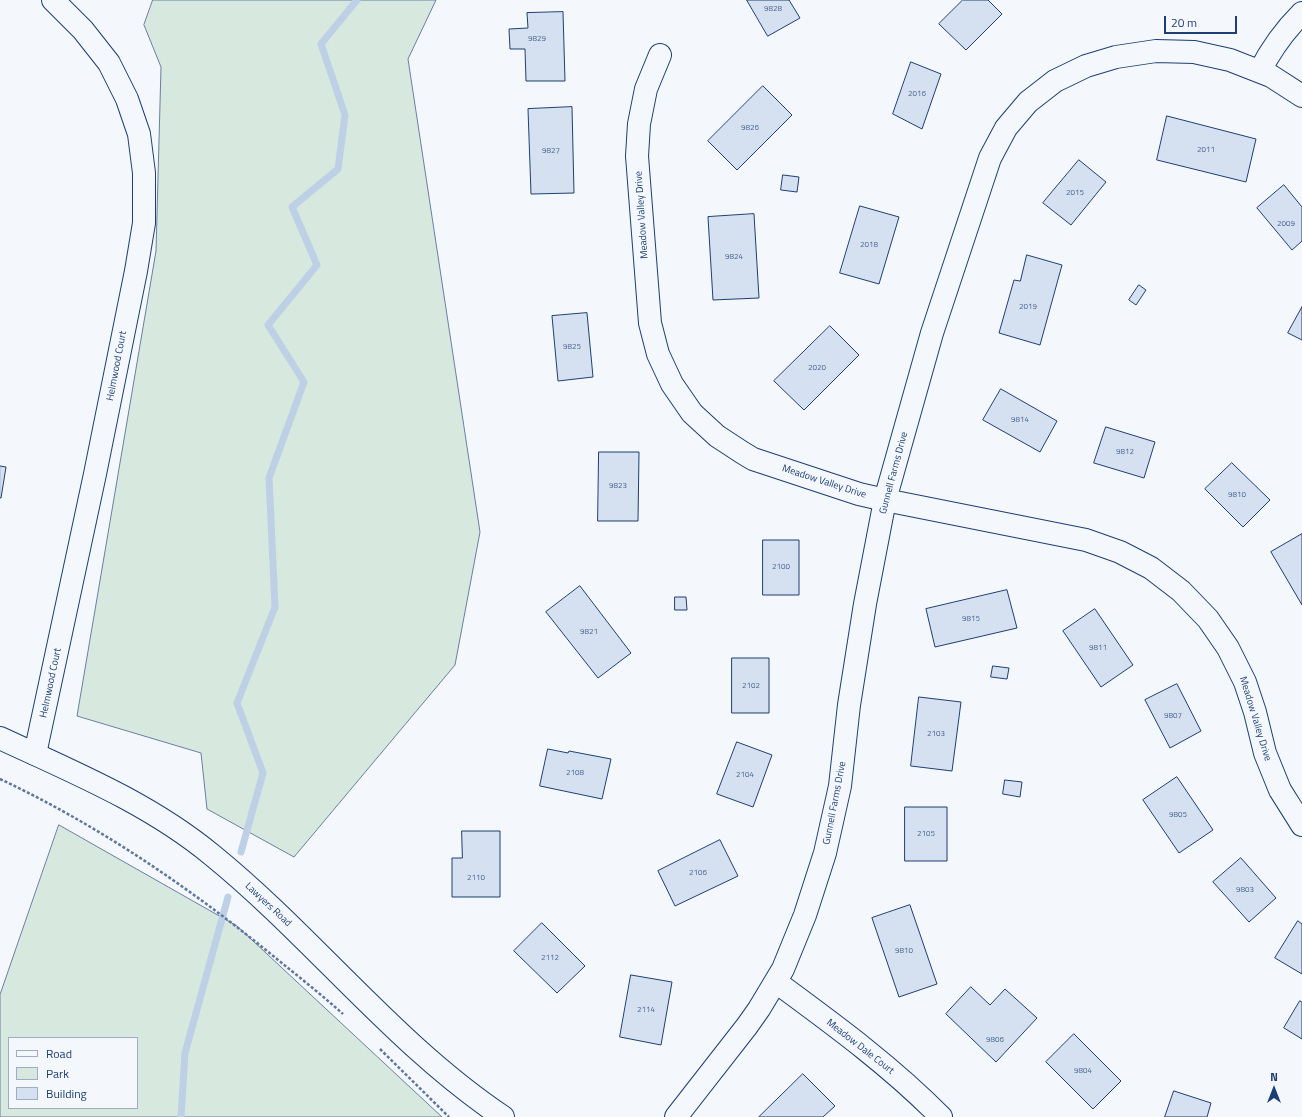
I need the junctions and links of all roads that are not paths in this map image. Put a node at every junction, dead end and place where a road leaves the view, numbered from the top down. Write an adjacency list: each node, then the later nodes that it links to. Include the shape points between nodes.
1 (53, 0): 8 (street, Helmwood Court, via 83,30 109,63 127,99 138,134 144,172 144,223 95,474)
2 (1302, 13): 4 (street, via 1286,29)
3 (660, 55): 6 (street, Meadow Valley Drive, via 646,90 639,124 637,156 650,323 658,354 672,384 692,412 716,436 743,453 859,494)
4 (1260, 71): 5 (street, Gunnell Farms Drive); 6 (street, Gunnell Farms Drive, via 1230,60 1194,52 1156,51 1116,57 1086,66 1055,81 1028,102 1006,128 990,158 932,333)
5 (1302, 96)
6 (885, 500): 9 (street, Meadow Valley Drive, via 1086,540 1120,552 1151,568 1181,591 1208,619 1228,648 1245,682 1264,753 1280,790); 10 (street, Gunnell Farms Drive, via 865,604 840,786 827,846 805,915)
7 (0, 738): 8 (street, Lawyers Road)
8 (36, 754): 11 (street, Lawyers Road, via 117,793 169,823 211,854 271,907 440,1070)
9 (1302, 825)
10 (776, 982): 12 (street, Gunnell Farms Drive, via 747,1026); 13 (street, Meadow Dale Court, via 873,1055)
11 (503, 1117)
12 (676, 1117)
13 (941, 1117)

